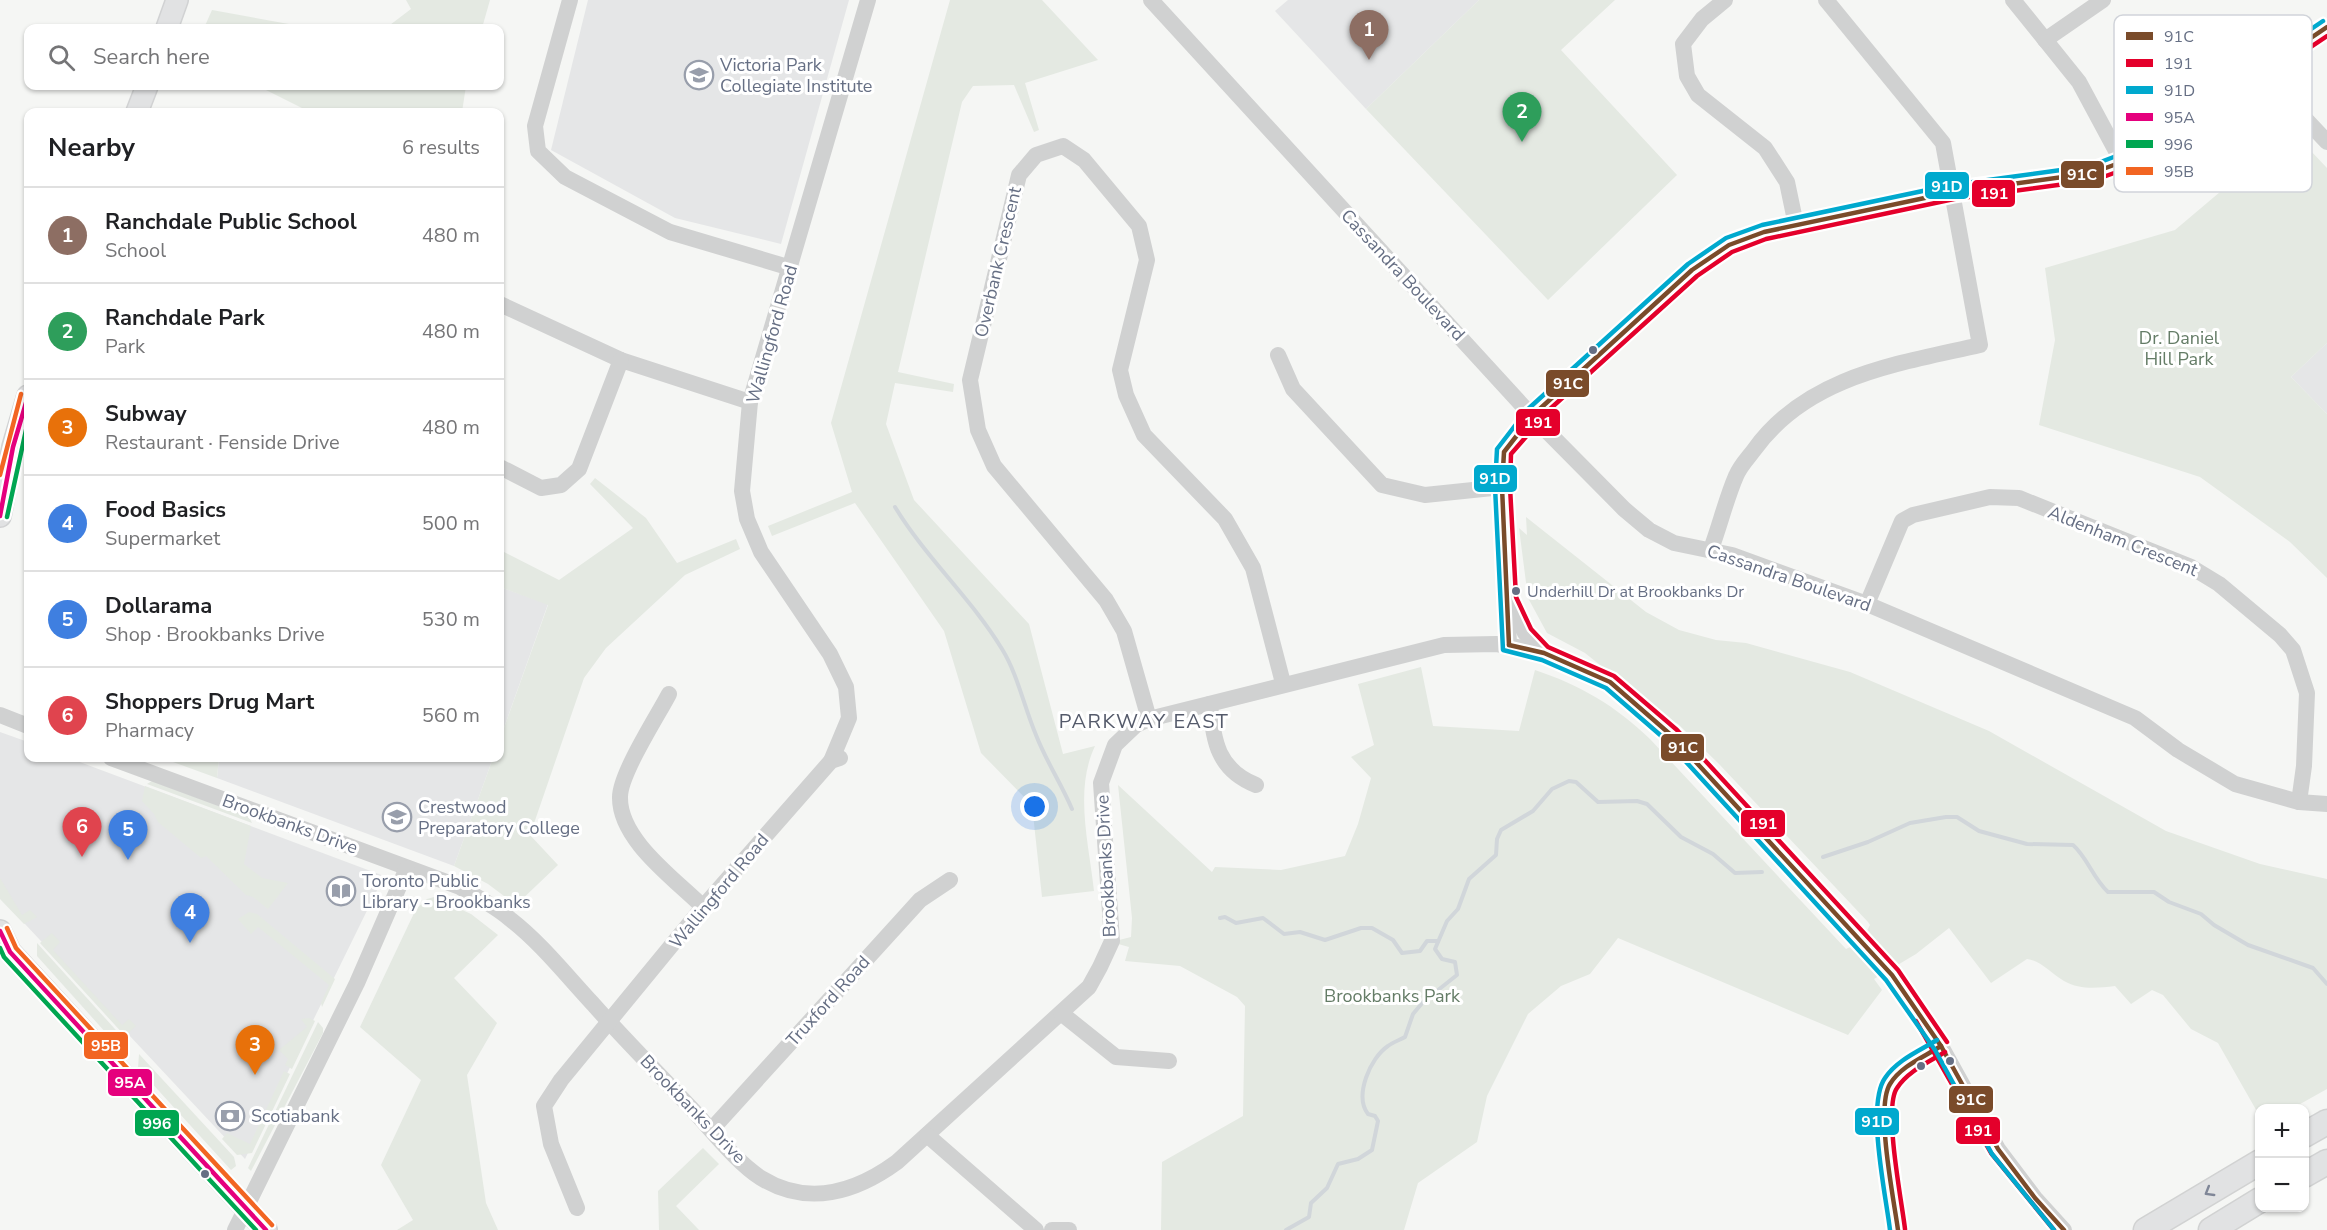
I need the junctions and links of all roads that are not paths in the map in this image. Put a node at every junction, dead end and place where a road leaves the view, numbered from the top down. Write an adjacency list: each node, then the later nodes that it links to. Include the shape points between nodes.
1 (177, 0): 9 (main road)
2 (570, 0): 21 (street, via 535,126 538,151 566,177 670,232)
3 (868, 0): 21 (street, Wallingford Road)
4 (1151, 0): 27 (street, Cassandra Boulevard)
5 (1725, 0): 20 (street, via 1683,44 1686,76 1698,94 1766,148 1787,182)
6 (1826, 0): 19 (street, via 1943,143)
7 (2013, 0): 12 (street)
8 (2103, 0): 12 (street)
9 (168, 24)
10 (2327, 27): 11 (street)
11 (2312, 37)
12 (2045, 40): 17 (street, via 2089,98)
13 (145, 90): 14 (main road)
14 (139, 108)
15 (2312, 126): 16 (street)
16 (2327, 142)
17 (2114, 146)
18 (2114, 165): 19 (street, via 2092,173)
19 (1953, 192): 20 (street); 32 (street, via 1980,345 1879,368 1827,387 1798,404 1768,430 1736,474)
20 (1796, 225): 27 (street, via 1747,237 1692,270)
21 (791, 268): 25 (street, Wallingford Road)
22 (504, 306): 24 (street)
23 (1278, 356): 30 (street, via 1293,389 1382,485 1425,495)
24 (621, 360): 25 (street); 29 (street, via 579,469 561,485 541,488)
25 (750, 402): 49 (street, Wallingford Road, via 742,491 747,519 761,552 830,654 846,687 849,718 831,761)
26 (24, 405): 28 (main road)
27 (1532, 416): 30 (street, via 1504,452); 32 (street, Cassandra Boulevard, via 1649,530 1674,543)
28 (6, 445): 31 (main road)
29 (504, 469)
30 (1502, 488): 33 (street)
31 (0, 516)
32 (1711, 549): 34 (street, Cassandra Boulevard)
33 (1509, 599): 35 (street); 36 (street, via 1519,624)
34 (1867, 604): 45 (street, Cassandra Boulevard, via 2136,718 2178,750 2235,784); 45 (street, Aldenham Crescent, via 1902,521 1990,497 2019,498 2191,567 2219,584 2280,635 2300,664 2307,704)
35 (1509, 645): 36 (street, Brookbanks Drive); 37 (street, Brookbanks Drive, via 1444,645)
36 (1544, 653): 54 (street, Brookbanks Drive, via 1610,682 1671,735 1892,975)
37 (1283, 683): 39 (street, Brookbanks Drive); 41 (street, Overbank Crescent, via 1253,568 1225,519 1144,435 1126,395 1120,370 1147,260 1139,226 1084,160 1063,146 1036,155 1019,175 970,380 978,430 994,466 1087,574 1124,631)
38 (669, 694): 49 (street, via 627,774 620,796 624,823 640,846)
39 (1210, 704): 41 (street, Brookbanks Drive); 44 (street, via 1225,765 1235,776)
40 (0, 715): 42 (street)
41 (1149, 719): 52 (street, Brookbanks Drive, via 1136,725 1115,745 1101,783 1112,941 1089,987)
42 (24, 724)
43 (122, 762): 47 (street, Brookbanks Drive)
44 (1256, 785)
45 (2298, 802): 46 (street, Cassandra Boulevard)
46 (2327, 804)
47 (407, 868): 53 (street, Brookbanks Drive, via 460,887 511,919); 64 (street, via 357,983)
48 (950, 880): 57 (street, Truxford Road, via 920,900)
49 (703, 907): 53 (street, Wallingford Road)
50 (0, 931): 51 (main road)
51 (5, 950): 64 (main road)
52 (1061, 1013): 55 (street, via 1116,1057); 59 (street, Brookbanks Drive)
53 (609, 1023): 57 (street, Brookbanks Drive); 65 (street, Wallingford Road, via 544,1106 550,1144)
54 (1941, 1046): 71 (street, via 1898,1074 1888,1089 1884,1110); 72 (street, Brookbanks Drive, via 1998,1149)
55 (1169, 1061)
56 (2327, 1122): 58 (highway)
57 (712, 1130): 59 (street, Brookbanks Drive, via 761,1178 784,1188 813,1193 845,1191 861,1185 897,1162)
58 (2309, 1132)
59 (927, 1135): 68 (street)
60 (2327, 1162): 62 (highway)
61 (2255, 1164): 73 (highway, one-way to 73)
62 (2309, 1172)
63 (2255, 1202): 74 (highway)
64 (245, 1207): 66 (street); 67 (main road)
65 (577, 1208)
66 (236, 1230)
67 (266, 1230)
68 (1036, 1230)
69 (1052, 1230): 70 (street)
70 (1069, 1230)
71 (1898, 1230)
72 (2064, 1230)
73 (2146, 1230)
74 (2211, 1230)

